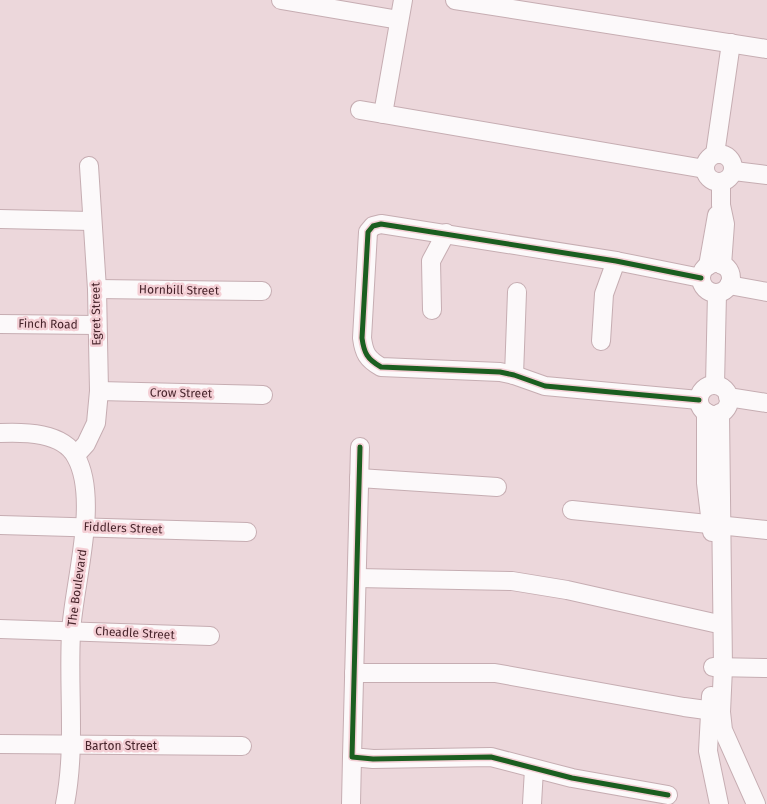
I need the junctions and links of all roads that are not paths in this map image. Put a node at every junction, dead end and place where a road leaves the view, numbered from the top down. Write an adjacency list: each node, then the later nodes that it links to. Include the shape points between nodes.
1 (281, 0): 4 (street)
2 (403, 0): 5 (street)
3 (455, 0): 6 (street)
4 (324, 4): 5 (street)
5 (399, 20): 9 (street)
6 (731, 43): 7 (street); 10 (street)
7 (767, 48)
8 (360, 110): 9 (street)
9 (383, 114): 12 (street)
10 (715, 154): 12 (street); 13 (street, via 729,158)
11 (89, 166): 17 (street, Egret Street)
12 (704, 169): 15 (street, via 708,178)
13 (734, 171): 14 (street); 15 (street)
14 (767, 175)
15 (721, 183): 20 (street, via 721,205 714,224)
16 (0, 219): 17 (street)
17 (91, 221): 21 (street, Egret Street)
18 (446, 233): 19 (street); 26 (street, via 431,261); 30 (street, via 381,224 368,232 364,351 370,361 381,367)
19 (616, 261): 20 (street); 29 (street, via 604,294)
20 (710, 270): 22 (street, via 704,287); 22 (street, via 729,271)
21 (97, 289): 23 (street, Hornbill Street); 28 (street, Egret Street)
22 (723, 289): 25 (street); 31 (street)
23 (262, 291)
24 (518, 292): 30 (street)
25 (767, 292)
26 (432, 310)
27 (0, 324): 28 (street, Finch Road)
28 (96, 325): 32 (street, Egret Street)
29 (601, 341)
30 (514, 375): 36 (street, via 545,386)
31 (715, 386): 34 (street, via 723,389); 36 (street, via 705,388)
32 (99, 391): 33 (street, Crow Street); 39 (street, Egret Street, via 96,423 86,444)
33 (263, 395)
34 (728, 397): 35 (street); 36 (street, via 726,407)
35 (767, 403)
36 (708, 409): 44 (street)
37 (0, 432): 39 (street, via 35,434 58,441)
38 (360, 447): 40 (street)
39 (76, 455): 45 (street, The Boulevard, via 82,470)
40 (359, 478): 41 (street); 48 (street)
41 (497, 487)
42 (572, 510): 44 (street)
43 (0, 526): 45 (street, Fiddlers Street)
44 (717, 526): 46 (street); 49 (street); 53 (street)
45 (85, 527): 47 (street, Fiddlers Street); 51 (street, The Boulevard)
46 (767, 530)
47 (247, 532)
48 (357, 578): 49 (street, via 512,581); 55 (street)
49 (714, 623): 53 (street)
50 (0, 629): 51 (street, Cheadle Street)
51 (71, 630): 52 (street, Cheadle Street); 58 (street, The Boulevard)
52 (210, 636)
53 (718, 668): 54 (street); 56 (street)
54 (767, 668)
55 (354, 673): 56 (street, via 495,673); 60 (street)
56 (715, 711): 66 (street, via 708,751); 67 (street)
57 (0, 744): 58 (street, Barton Street)
58 (72, 746): 59 (street, Barton Street); 63 (street, The Boulevard)
59 (242, 746)
60 (352, 757): 61 (street, via 491,757); 64 (street)
61 (534, 768): 62 (street); 65 (street)
62 (668, 795)
63 (65, 804)
64 (351, 804)
65 (532, 804)
66 (719, 804)
67 (756, 804)

